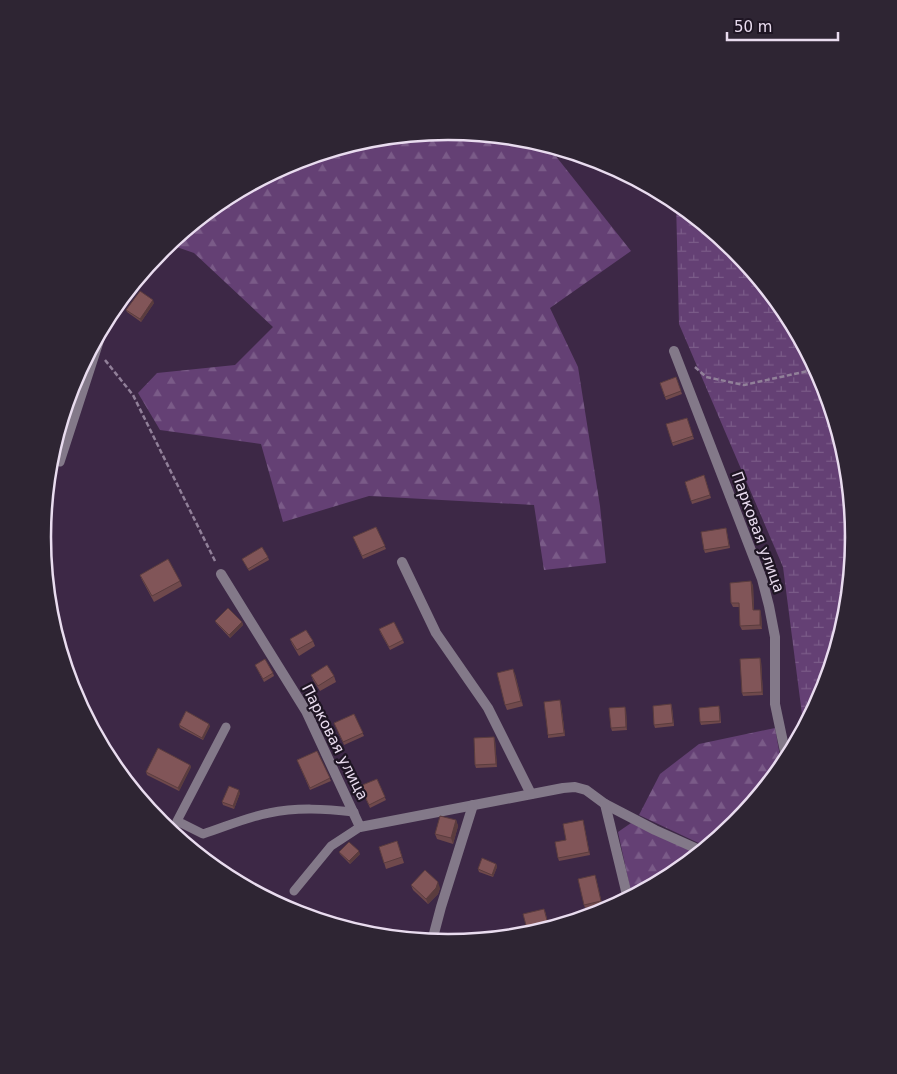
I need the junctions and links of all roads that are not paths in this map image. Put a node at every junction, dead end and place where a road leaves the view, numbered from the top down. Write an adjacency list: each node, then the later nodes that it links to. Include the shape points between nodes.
1 (674, 351): 7 (street, Парковая улица, via 762,579 775,637 776,704)
2 (94, 357): 3 (lane)
3 (59, 462)
4 (402, 562): 8 (street, via 436,633 488,708)
5 (221, 574): 11 (street, Парковая улица, via 306,711)
6 (226, 727): 11 (lane, via 177,821 203,834 269,813 307,809)
7 (785, 749)
8 (531, 794): 9 (street, via 575,787 586,790); 10 (street)
9 (605, 804): 13 (street); 15 (street)
10 (473, 805): 12 (street); 16 (street)
11 (354, 812): 12 (street, Парковая улица)
12 (360, 826): 14 (lane, via 331,846)
13 (695, 848)
14 (294, 891)
15 (626, 892)
16 (434, 933)

